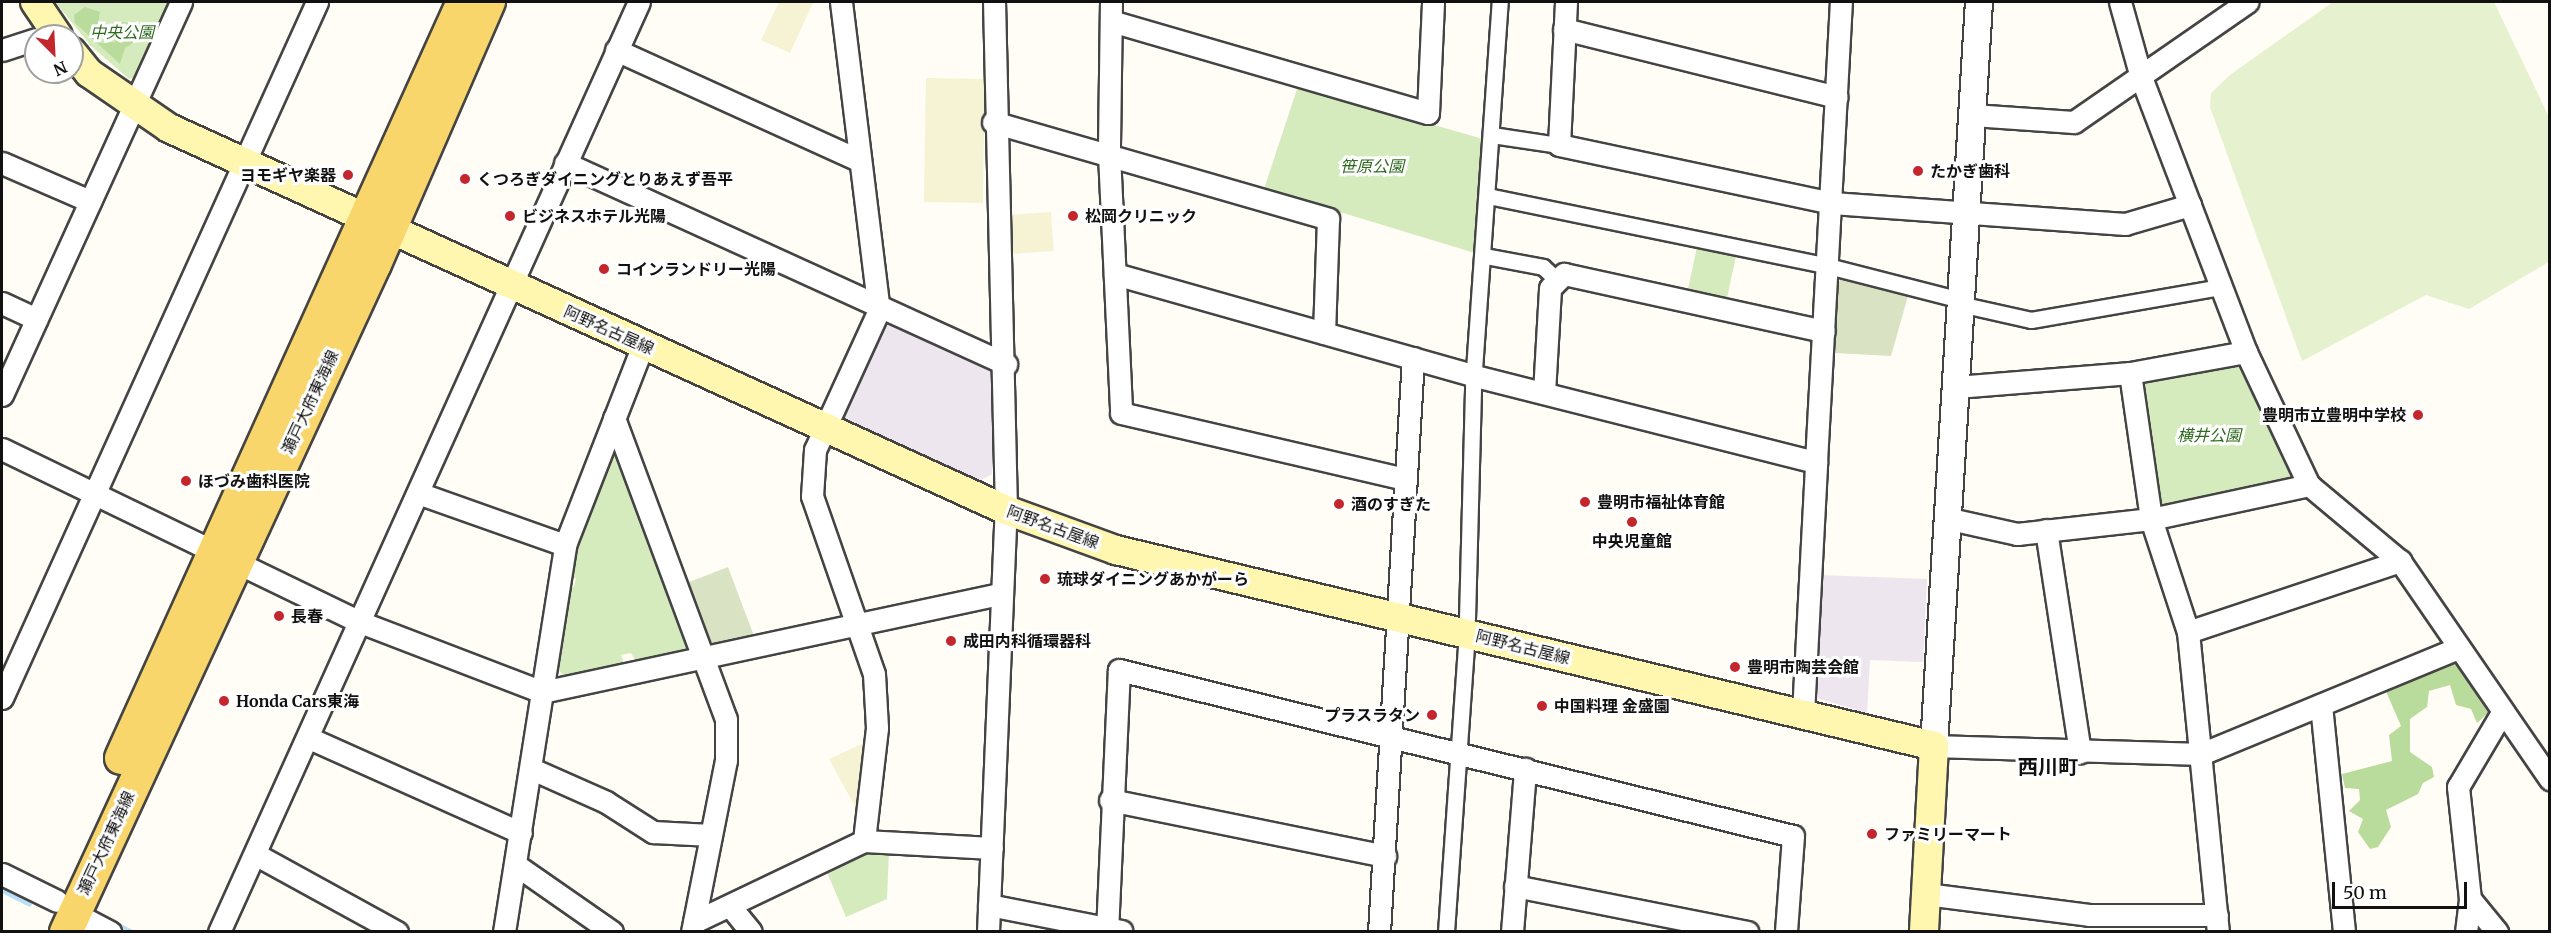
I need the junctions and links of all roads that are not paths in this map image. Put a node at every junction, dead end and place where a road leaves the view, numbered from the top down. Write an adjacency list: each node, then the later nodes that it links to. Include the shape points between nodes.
1 (35, 2): 17 (main road, 阿野名古屋線)
2 (180, 2): 25 (street)
3 (317, 2): 32 (street)
4 (463, 2): 40 (main road, 瀬戸大府東海線)
5 (489, 2): 40 (main road, 瀬戸大府東海線)
6 (639, 2): 21 (street)
7 (994, 2): 27 (street)
8 (1434, 2): 16 (street, via 1428,113)
9 (1500, 2): 28 (street)
10 (1566, 2): 18 (street)
11 (1841, 2): 24 (street)
12 (1979, 2): 26 (street)
13 (2120, 2): 23 (street)
14 (2247, 2): 23 (street)
15 (837, 3): 31 (street)
16 (1111, 11): 30 (street)
17 (46, 24)
18 (1564, 29): 24 (street); 29 (street)
19 (24, 45): 20 (street)
20 (2, 50)
21 (616, 50): 31 (street); 34 (street)
22 (84, 65): 25 (main road, 阿野名古屋線)
23 (2141, 77): 26 (street, via 2073,122); 38 (street)
24 (1837, 97): 37 (street)
25 (133, 107): 32 (main road, 阿野名古屋線); 36 (street)
26 (1972, 115): 39 (street)
27 (993, 122): 30 (street); 57 (street)
28 (1492, 135): 29 (street); 35 (street)
29 (1559, 145): 37 (street)
30 (1109, 154): 43 (street); 53 (street, via 1328,219)
31 (859, 160): 50 (street)
32 (244, 162): 40 (main road, 阿野名古屋線); 70 (street)
33 (2, 163): 36 (street)
34 (565, 163): 45 (street); 50 (street)
35 (1488, 196): 41 (street); 42 (street)
36 (90, 201): 51 (street)
37 (1832, 203): 39 (street); 42 (street)
38 (2190, 205): 39 (street, via 2125,224); 46 (street)
39 (1965, 210): 60 (street)
40 (376, 225): 45 (main road, 阿野名古屋線); 76 (main road, 瀬戸大府東海線)
41 (1485, 256): 44 (street, via 1543,267); 59 (street)
42 (1828, 266): 47 (street); 52 (street)
43 (1115, 274): 53 (street); 67 (street, via 1121,413)
44 (1556, 279): 52 (street, via 1564,274); 61 (street, via 1550,288)
45 (510, 285): 54 (main road, 阿野名古屋線); 69 (street)
46 (2221, 287): 49 (street, via 2031,320); 55 (street)
47 (1949, 297)
48 (2, 303): 51 (street)
49 (1974, 307)
50 (879, 310): 57 (street); 64 (street)
51 (36, 319): 62 (street)
52 (1824, 331): 66 (street)
53 (1324, 333): 56 (street)
54 (643, 345): 63 (street); 64 (main road, 阿野名古屋線)
55 (2246, 352): 58 (street); 68 (street)
56 (1413, 358): 59 (street); 67 (street)
57 (1006, 364): 71 (street)
58 (2130, 373): 60 (street); 73 (street)
59 (1475, 376): 61 (street); 80 (street)
60 (1956, 387): 72 (street)
61 (1544, 393): 66 (street)
62 (2, 394)
63 (614, 418): 75 (street); 86 (street)
64 (825, 429): 71 (main road, 阿野名古屋線); 82 (street, via 815,450 812,496)
65 (2, 449): 70 (street)
66 (1816, 462): 91 (street)
67 (1405, 479): 79 (street)
68 (2309, 485): 73 (street); 77 (street)
69 (417, 493): 75 (street); 81 (street)
70 (94, 496): 76 (street); 88 (street)
71 (1006, 510): 78 (street); 79 (main road, 阿野名古屋線, via 1116,550)
72 (1950, 519): 74 (street, via 2017,534); 94 (street)
73 (2151, 519): 74 (street); 83 (street)
74 (2046, 530): 96 (street)
75 (565, 545): 87 (street)
76 (224, 560): 81 (street); 115 (main road, 瀬戸大府東海線)
77 (2400, 561): 83 (street); 85 (street)
78 (1001, 594): 82 (street); 105 (street)
79 (1398, 617): 91 (main road, 阿野名古屋線); 92 (street)
80 (1467, 619)
81 (360, 622): 87 (street); 93 (street)
82 (858, 625): 86 (street); 104 (street, via 874,674 877,728)
83 (2188, 632): 97 (street)
84 (1466, 646): 95 (street)
85 (2458, 648): 89 (street); 90 (street)
86 (705, 656): 87 (street); 103 (street, via 729,739)
87 (542, 692): 98 (street)
88 (2, 698)
89 (2321, 705): 97 (street); 133 (street)
90 (2503, 711): 100 (street); 112 (street, via 2458,787)
91 (1803, 714): 94 (main road, 阿野名古屋線)
92 (1390, 733): 95 (street); 101 (street, via 1119,670); 107 (street)
93 (309, 738): 102 (street); 106 (street)
94 (1934, 746): 96 (street); 111 (main road)
95 (1459, 751): 99 (street); 128 (street)
96 (2080, 752): 97 (street)
97 (2201, 754): 116 (street)
98 (532, 769): 102 (street); 103 (street, via 606,802 653,832)
99 (1526, 769): 110 (street); 131 (street, via 1793,836)
100 (2550, 779)
101 (1110, 800): 107 (street); 118 (street)
102 (521, 833): 108 (street)
103 (711, 835): 117 (street)
104 (864, 841): 105 (street); 114 (street)
105 (992, 848): 113 (street)
106 (255, 854): 121 (street); 122 (street)
107 (1385, 856): 127 (street)
108 (516, 864): 123 (street); 124 (street)
109 (2, 874): 115 (street)
110 (1515, 886): 129 (street); 130 (street)
111 (1926, 894): 116 (street, via 2089,915); 132 (main road)
112 (2470, 899): 134 (street); 135 (street)
113 (989, 905): 118 (street); 126 (street)
114 (730, 906): 117 (street); 125 (street)
115 (65, 915): 119 (main road, 瀬戸大府東海線); 120 (street)
116 (2217, 923)
117 (693, 927)
118 (1112, 931)
119 (43, 932)
120 (110, 932)
121 (219, 932)
122 (397, 932)
123 (504, 932)
124 (612, 932)
125 (750, 932)
126 (988, 932)
127 (1379, 932)
128 (1446, 932)
129 (1512, 932)
130 (1747, 932)
131 (1786, 932)
132 (1924, 932)
133 (2344, 932)
134 (2466, 932)
135 (2497, 932)

